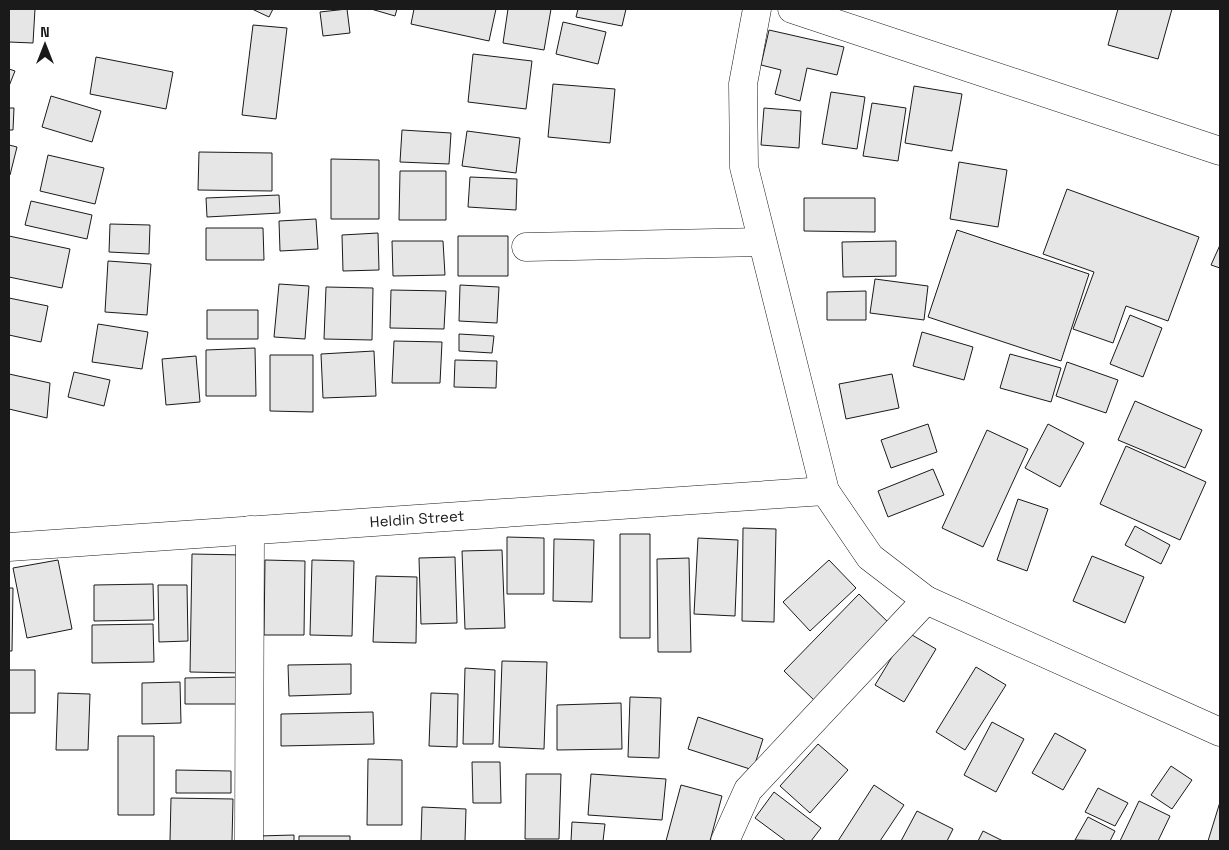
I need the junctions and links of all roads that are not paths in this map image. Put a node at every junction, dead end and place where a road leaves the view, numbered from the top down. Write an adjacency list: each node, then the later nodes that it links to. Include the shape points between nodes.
1 (757, 9): 4 (street, via 743,84 744,167)
2 (792, 9): 3 (street)
3 (1220, 151)
4 (762, 242): 5 (street); 6 (street)
5 (526, 247)
6 (825, 491): 7 (street, Heldin Street); 9 (street, via 870,557)
7 (250, 530): 8 (street, Heldin Street); 11 (street)
8 (9, 547)
9 (926, 600): 10 (street); 12 (street, via 748,790)
10 (1220, 732)
11 (249, 841)
12 (725, 841)

